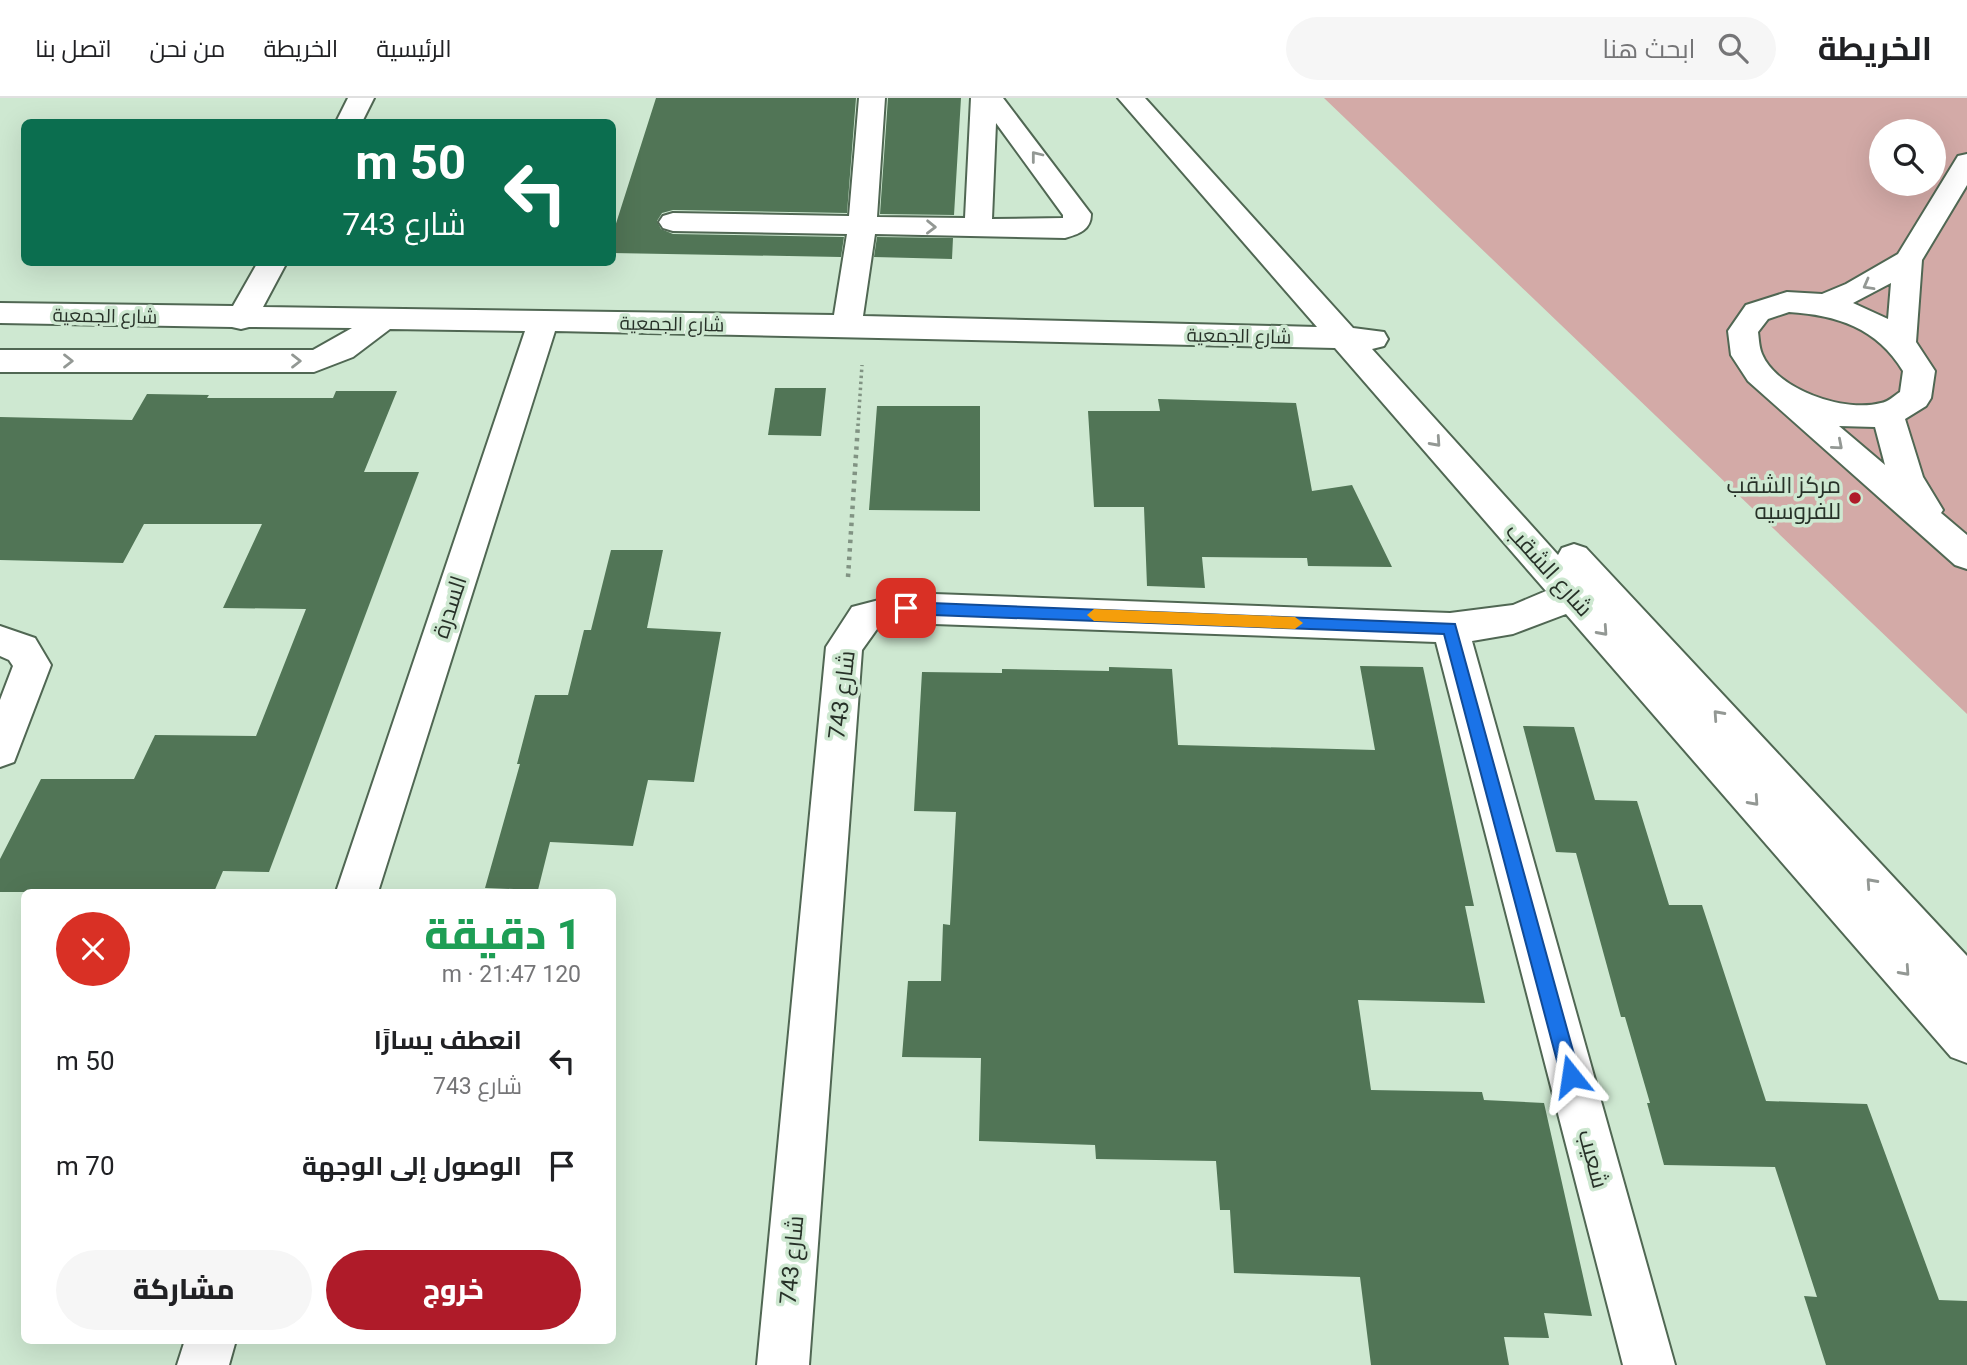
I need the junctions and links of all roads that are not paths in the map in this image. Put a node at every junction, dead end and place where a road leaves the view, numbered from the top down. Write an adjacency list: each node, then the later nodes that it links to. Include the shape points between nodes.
1 (361, 98): 7 (street)
2 (872, 98): 11 (street)
3 (984, 98): 12 (street)
4 (990, 98): 12 (street, one-way to 4, via 1065,229 1077,222 1068,198)
5 (1131, 98): 9 (street, شارع الشقب)
6 (1155, 98): 9 (street, شارع الشقب)
7 (350, 119)
8 (1967, 162): 13 (street)
9 (1229, 194): 21 (street, شارع الشقب)
10 (673, 222): 11 (street)
11 (862, 226): 12 (street, one-way to 12); 20 (street)
12 (978, 228)
13 (1908, 260): 15 (street, one-way to 15); 22 (street)
14 (271, 266): 17 (street)
15 (1825, 304): 22 (street, via 1866,319); 24 (street, via 1777,305 1757,312 1743,331 1747,357)
16 (0, 313): 17 (street, شارع الجمعية)
17 (241, 319): 18 (street, شارع الجمعية)
18 (381, 320): 19 (street, شارع الجمعية); 23 (street, one-way to 18, via 314,361 338,355)
19 (543, 322): 20 (street, شارع الجمعية); 31 (street, السدرة)
20 (856, 326): 21 (street, شارع الجمعية)
21 (1358, 339): 27 (street, شارع الشقب, one-way to 27); 32 (street, شارع الشقب, one-way to 21)
22 (1901, 342): 25 (street, via 1920,371 1915,398)
23 (0, 360)
24 (1769, 383): 25 (street, via 1806,405 1839,414); 26 (street, one-way to 26)
25 (1888, 414): 26 (street, via 1896,454 1917,499)
26 (1960, 550)
27 (1571, 595): 28 (street, شارع 743, via 1516,621); 33 (street, شارع الشقب, one-way to 33)
28 (1450, 628): 36 (street, شارع 743, via 906,608 865,617 844,648); 37 (street, شعيب)
29 (0, 641): 30 (street, via 23,649 32,665)
30 (0, 750)
31 (358, 889)
32 (1967, 988)
33 (1967, 1041)
34 (210, 1344): 35 (street)
35 (203, 1365)
36 (783, 1365)
37 (1649, 1365)

